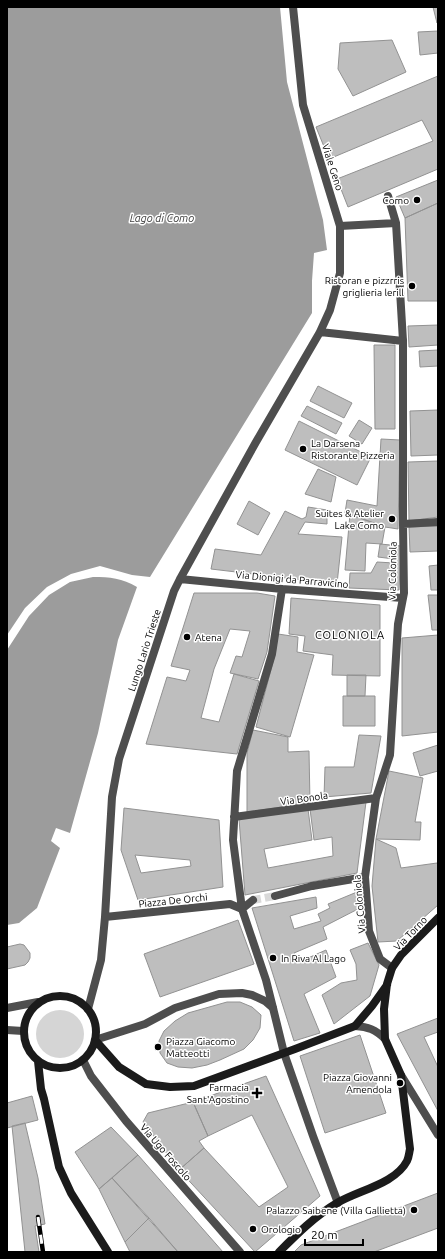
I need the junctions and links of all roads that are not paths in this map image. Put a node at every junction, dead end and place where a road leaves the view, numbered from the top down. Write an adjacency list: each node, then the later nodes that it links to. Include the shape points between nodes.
1 (293, 7): 4 (street, Viale Geno, via 302,105)
2 (388, 196): 3 (street, Via Coloniola)
3 (396, 223): 4 (street); 6 (street, Via Coloniola)
4 (340, 226): 5 (street, Viale Geno, via 340,273 330,310)
5 (320, 332): 6 (street); 9 (street, Lungo Lario Trieste)
6 (403, 341): 8 (street, Via Coloniola)
7 (438, 522): 8 (street)
8 (403, 524): 11 (street, Via Coloniola)
9 (180, 579): 10 (street, Via Dionigi da Parravicino); 18 (street, Lungo Lario Trieste, via 119,759 112,797)
10 (282, 589): 11 (street, Via Dionigi da Parravicino); 13 (street, via 272,654 237,771)
11 (404, 598): 12 (street, Via Coloniola, via 398,624 390,755)
12 (376, 798): 13 (street, Via Bonola); 14 (street, Via Coloniola)
13 (234, 817): 17 (street, via 233,840)
14 (365, 878): 15 (street, via 312,886); 20 (street, Via Coloniola, via 369,931 380,959)
15 (275, 896)
16 (253, 900): 17 (street)
17 (242, 909): 18 (street, Piazza De Orchi, via 230,904); 24 (street)
18 (105, 917): 25 (street, Lungo Lario Trieste, via 101,960)
19 (438, 918): 20 (main road, Via Torno, via 401,955)
20 (392, 968): 21 (main road, Via Torno)
21 (387, 984): 26 (main road); 29 (main road, via 384,1009)
22 (38, 1002): 23 (street); 25 (main road, via 58,995 80,1001); 28 (main road, via 27,1015)
23 (7, 1008)
24 (273, 1008): 30 (street, via 252,995 218,994 175,1008 145,1024); 31 (street)
25 (88, 1009): 30 (main road, via 94,1020)
26 (355, 1026): 29 (street, via 368,1027); 31 (main road)
27 (7, 1030): 28 (street)
28 (23, 1031): 33 (main road, via 24,1043)
29 (385, 1039): 34 (main road)
30 (95, 1040): 31 (main road, via 119,1067 146,1084 170,1087 194,1086); 32 (main road, via 89,1054)
31 (284, 1053): 36 (street)
32 (83, 1060): 33 (main road, via 66,1068 46,1066); 38 (street, Via Ugo Foscolo, via 91,1076 126,1122)
33 (38, 1061): 37 (main road, via 41,1089 59,1167 71,1193)
34 (401, 1075): 35 (street); 36 (main road, via 410,1149 408,1160 385,1181)
35 (438, 1135)
36 (338, 1203): 39 (main road, via 312,1221)
37 (108, 1252)
38 (240, 1252)
39 (279, 1252)

